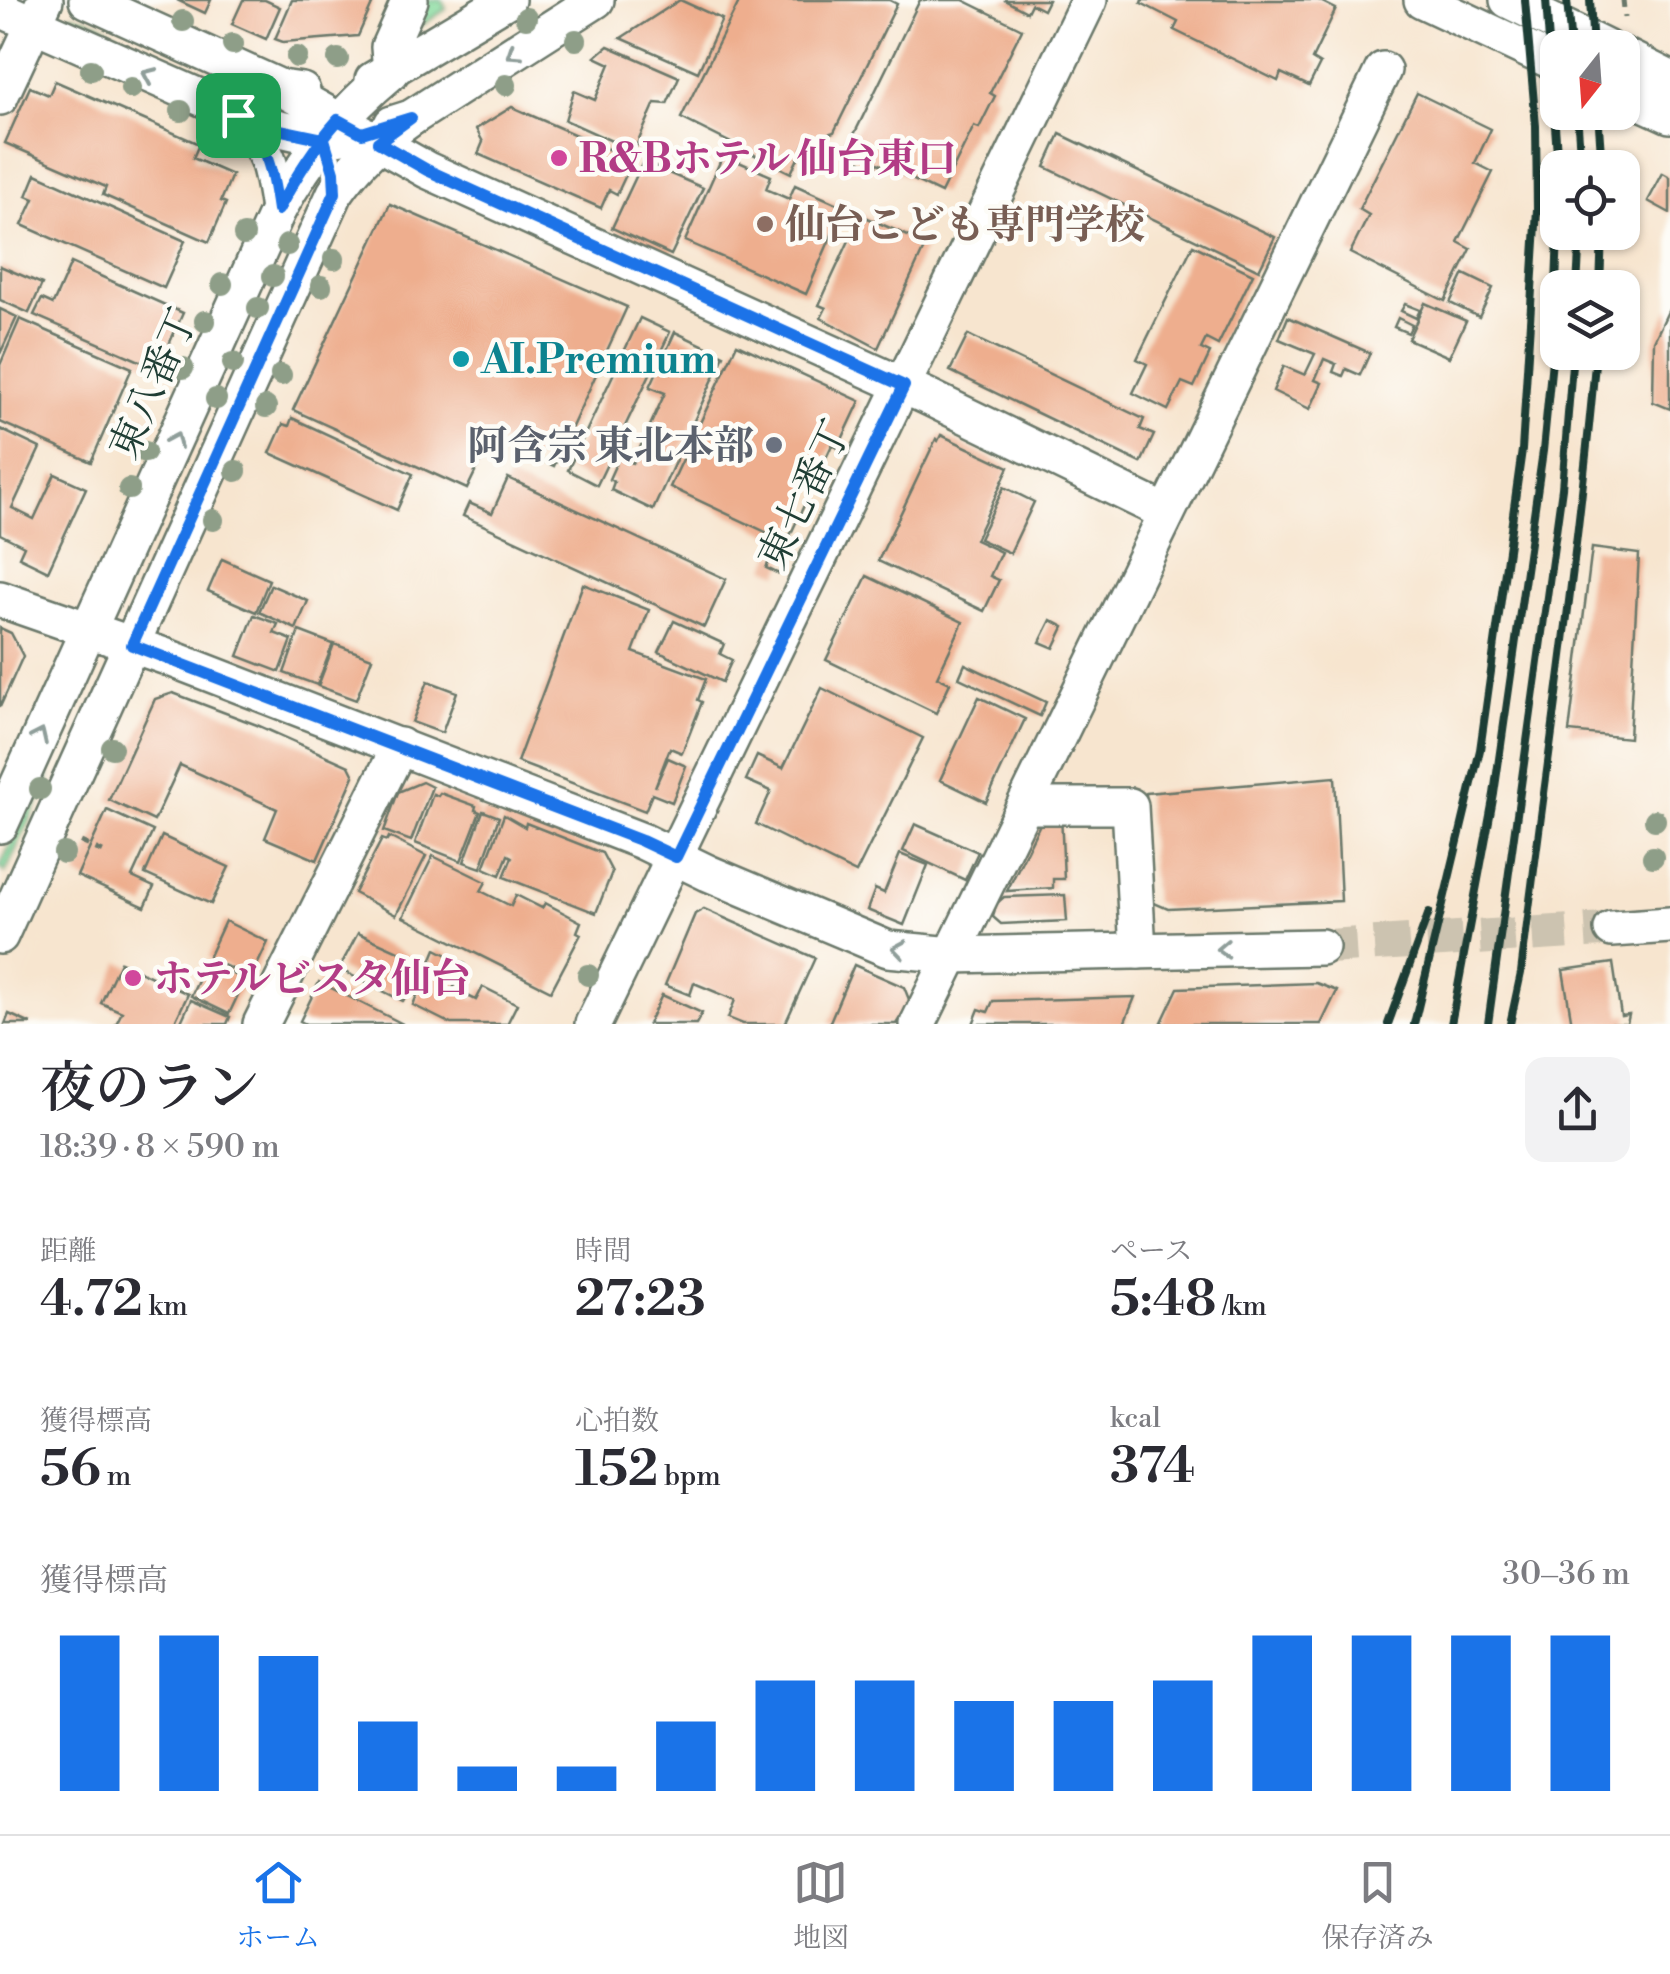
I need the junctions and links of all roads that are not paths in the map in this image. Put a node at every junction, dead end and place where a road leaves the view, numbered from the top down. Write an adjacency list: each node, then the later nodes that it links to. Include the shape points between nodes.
1 (87, 0): 17 (street)
2 (410, 0): 15 (street, via 389,47)
3 (507, 0): 10 (street)
4 (596, 0): 22 (street, 東八番丁, one-way to 22, via 411,118)
5 (1089, 0): 25 (street, 東七番丁)
6 (1422, 0): 12 (street)
7 (1508, 0): 11 (street)
8 (0, 8): 9 (street)
9 (39, 12): 18 (street); 20 (street, one-way to 9)
10 (462, 12): 15 (street)
11 (1569, 30)
12 (1540, 56)
13 (1640, 65): 16 (street)
14 (1382, 70): 26 (street)
15 (391, 72): 17 (street, via 334,90); 22 (street, 東八番丁)
16 (1670, 79)
17 (281, 88): 22 (street)
18 (0, 97)
19 (1640, 101): 21 (street)
20 (238, 115): 22 (street, via 262,126); 24 (street, via 270,160)
21 (1670, 115)
22 (350, 133): 23 (street, via 334,172); 23 (street, 東八番丁, via 352,168); 24 (street, 東八番丁, via 297,174); 25 (street)
23 (335, 193): 29 (street, 東八番丁)
24 (278, 210): 28 (street, 東八番丁, one-way to 24)
25 (904, 386): 26 (street); 33 (street, 東七番丁)
26 (1165, 512): 31 (street)
27 (0, 599): 28 (street)
28 (88, 631): 29 (street); 32 (street, 東八番丁, one-way to 28)
29 (132, 645): 30 (street); 36 (street, 東八番丁)
30 (400, 746): 33 (street); 40 (street)
31 (1025, 806): 38 (street, via 1130,806); 39 (street)
32 (0, 825)
33 (676, 857): 39 (street, one-way to 33, via 888,948); 41 (street, 東七番丁)
34 (1670, 925): 35 (street)
35 (1612, 929)
36 (0, 936)
37 (1321, 947): 38 (street, one-way to 38)
38 (1138, 951): 39 (street)
39 (953, 955): 42 (street)
40 (261, 1024)
41 (593, 1024)
42 (918, 1024)

